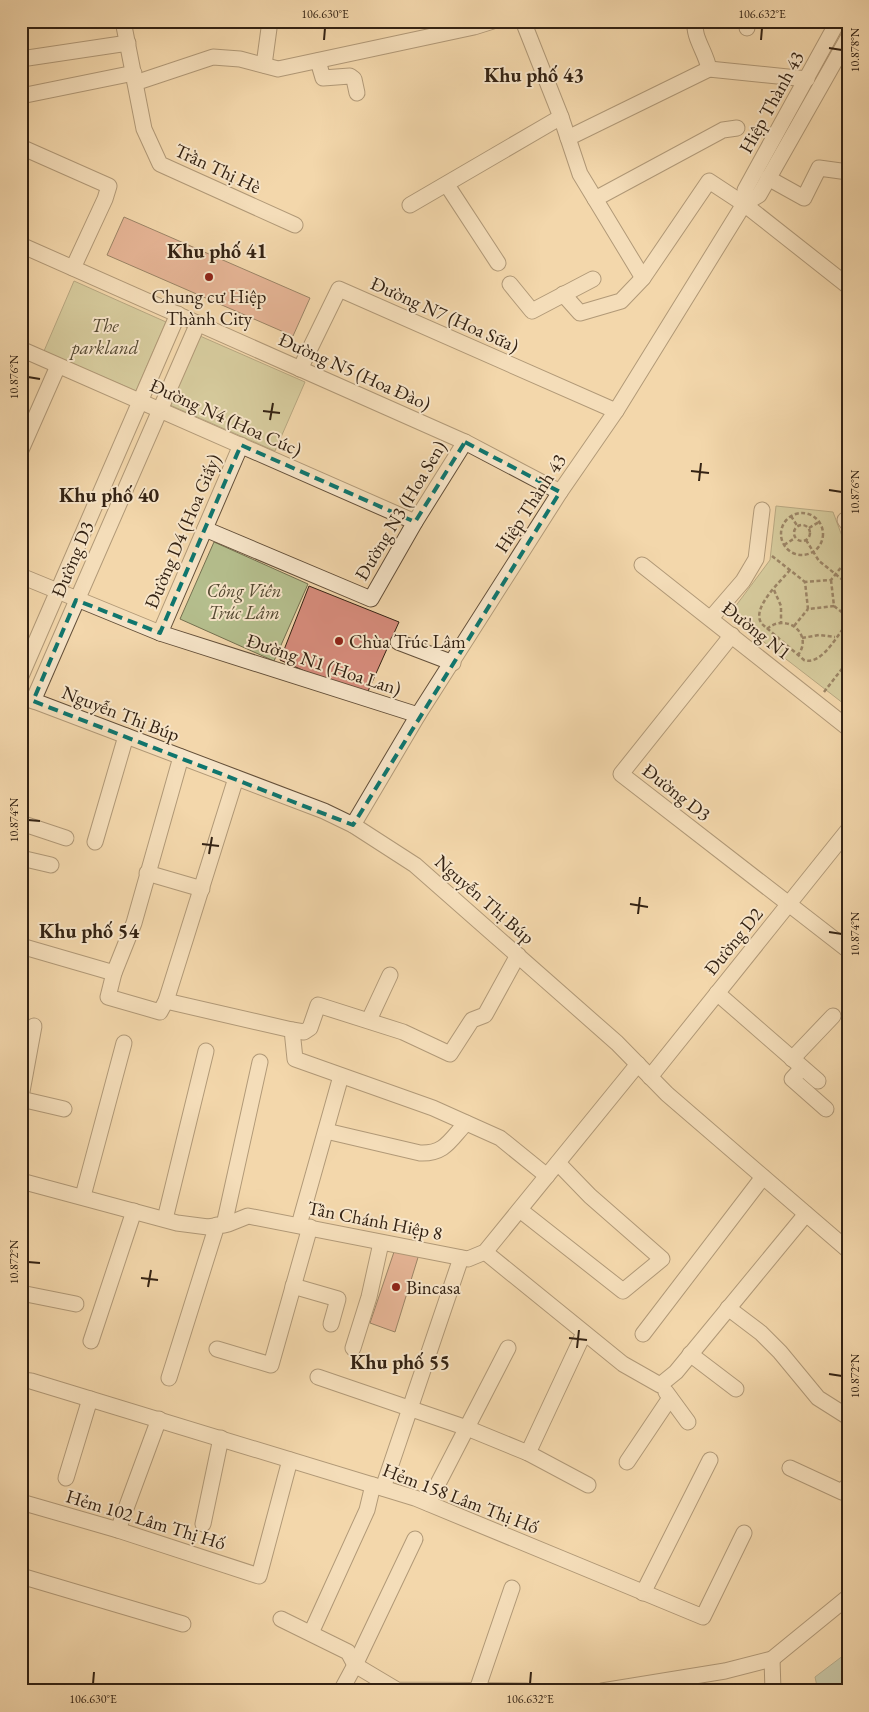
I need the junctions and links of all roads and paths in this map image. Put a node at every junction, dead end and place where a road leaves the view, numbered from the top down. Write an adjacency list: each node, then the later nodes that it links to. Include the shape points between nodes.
1 (123, 21): 8 (street, Trần Thị Hè)
2 (270, 21): 11 (street)
3 (492, 21): 10 (street)
4 (523, 21): 17 (street)
5 (695, 21): 12 (street, via 694,31 707,56)
6 (838, 21): 14 (street, Hiệp Thành 43)
7 (848, 38): 22 (street, Hiệp Thành 43)
8 (128, 42): 9 (street); 13 (street, Trần Thị Hè)
9 (21, 59)
10 (318, 61): 11 (street, via 278,69); 15 (street, via 323,78 350,76)
11 (264, 65): 13 (street, via 240,59 213,58)
12 (709, 69): 14 (street); 19 (street)
13 (135, 78): 16 (street); 27 (street, Trần Thị Hè, via 144,129 160,164)
14 (807, 78): 25 (street, Hiệp Thành 43, via 745,190)
15 (357, 92)
16 (21, 96)
17 (561, 116): 19 (street); 23 (street)
18 (737, 128): 24 (street, via 723,130)
19 (568, 138): 24 (street, via 580,174)
20 (21, 147): 30 (street, via 109,186)
21 (848, 172): 22 (street, via 819,168 804,198)
22 (768, 178): 25 (street, Hiệp Thành 43, via 759,195)
23 (447, 185): 26 (street); 29 (street)
24 (595, 199): 31 (street)
25 (744, 204): 31 (street, via 709,181); 34 (street); 43 (street, Hiệp Thành 43)
26 (410, 205)
27 (295, 225)
28 (21, 244): 30 (street, Đường N5 (Hoa Đào))
29 (498, 262)
30 (73, 268): 36 (street, Đường N5 (Hoa Đào))
31 (643, 278): 35 (street, via 621,301 580,313)
32 (593, 279): 35 (street)
33 (510, 284): 35 (street, via 532,311)
34 (848, 286)
35 (563, 294)
36 (178, 314): 37 (street, Đường N5 (Hoa Đào)); 41 (street, Đường D3)
37 (198, 323): 40 (street, Đường N5 (Hoa Đào)); 42 (street, Đường D3)
38 (21, 350): 39 (street, Đường N4 (Hoa Cúc))
39 (58, 366): 41 (street, Đường N4 (Hoa Cúc)); 46 (street)
40 (300, 369): 43 (street, Đường N7 (Hoa Sữa), via 339,289); 44 (street, Đường N5 (Hoa Đào))
41 (140, 402): 42 (street, Đường N4 (Hoa Cúc)); 69 (street, Đường D3)
42 (159, 410): 45 (street, Đường N4 (Hoa Cúc)); 70 (street, Đường D3)
43 (616, 411): 47 (street, Hiệp Thành 43)
44 (464, 442): 47 (street, Đường N5 (Hoa Đào)); 50 (street, Đường N3 (Hoa Sen))
45 (241, 446): 50 (street, Đường N4 (Hoa Cúc)); 54 (street, Đường D4 (Hoa Giấy))
46 (22, 447)
47 (560, 492): 86 (street, Hiệp Thành 43)
48 (762, 510): 74 (street, via 756,559)
49 (791, 516): 51 (path, via 811,514); 52 (path); 57 (path, via 782,526)
50 (415, 522): 54 (street, Đường N3 (Hoa Sen), via 371,599)
51 (819, 522): 53 (path); 58 (path, via 823,538)
52 (798, 527): 53 (path, via 804,525); 55 (path)
53 (809, 528): 56 (path, via 810,536)
54 (205, 529): 79 (street, Đường D4 (Hoa Giấy))
55 (795, 538): 56 (path); 57 (path)
56 (806, 540): 58 (path)
57 (784, 545): 58 (path, via 796,554)
58 (813, 551): 63 (path, via 819,561)
59 (772, 556): 62 (path)
60 (846, 561): 63 (path)
61 (642, 565): 74 (street, Đường N1)
62 (790, 570): 66 (path); 68 (path)
63 (836, 574): 65 (path); 67 (path)
64 (21, 576): 69 (street, Đường N1 (Hoa Lan))
65 (831, 580): 66 (path); 71 (path)
66 (806, 582): 72 (path)
67 (848, 584)
68 (774, 589): 75 (path, via 781,606); 78 (path, via 758,612 759,621)
69 (58, 593): 70 (street, Đường N1 (Hoa Lan)); 87 (street, Đường D3)
70 (76, 600): 79 (street, Đường N1 (Hoa Lan)); 88 (street, Đường D3)
71 (834, 606): 72 (path); 73 (path)
72 (808, 608): 77 (path)
73 (848, 617)
74 (711, 618): 80 (street, Đường N1)
75 (781, 622): 77 (path); 78 (path)
76 (848, 622): 82 (path)
77 (794, 626): 81 (path)
78 (767, 629): 84 (path)
79 (160, 633): 90 (street, Đường N1 (Hoa Lan))
80 (732, 635): 89 (street, Đường N1); 104 (street, Đường D3, via 621,774)
81 (802, 638): 82 (path, via 819,635); 84 (path)
82 (835, 638): 84 (path, via 816,660 807,661)
83 (398, 642): 86 (street)
84 (798, 655)
85 (848, 662): 89 (path)
86 (453, 663): 90 (street, Hiệp Thành 43)
87 (21, 676)
88 (27, 699): 92 (street, Nguyễn Thị Búp)
89 (816, 702): 91 (street, Đường N1)
90 (418, 716): 96 (street, Hiệp Thành 43)
91 (848, 728)
92 (126, 736): 93 (street, Nguyễn Thị Búp); 99 (street)
93 (181, 757): 94 (street, Nguyễn Thị Búp); 102 (street)
94 (236, 778): 96 (street, Nguyễn Thị Búp); 103 (street)
95 (21, 823): 98 (street)
96 (353, 825): 107 (street, Nguyễn Thị Búp, via 415,864)
97 (848, 830): 104 (street, Đường D2)
98 (66, 838)
99 (96, 842)
100 (21, 858): 101 (street)
101 (51, 866)
102 (147, 873): 103 (street); 108 (street, via 134,923)
103 (202, 889): 111 (street)
104 (788, 904): 106 (street, Đường D3); 110 (street, Đường D2)
105 (21, 946): 108 (street)
106 (848, 950)
107 (518, 955): 113 (street, via 485,1015 472,1020 450,1054); 120 (street, Nguyễn Thị Búp)
108 (114, 973): 111 (street, via 108,997 160,1012)
109 (390, 976): 113 (street)
110 (718, 992): 119 (street); 122 (street, Đường D2)
111 (166, 1001): 115 (street)
112 (833, 1016): 119 (street)
113 (370, 1020): 115 (street, via 318,1005 310,1028 304,1032)
114 (34, 1026): 124 (street)
115 (292, 1030): 121 (street, via 295,1059)
116 (124, 1043): 133 (street)
117 (206, 1051): 137 (street)
118 (260, 1062): 138 (street)
119 (797, 1063): 123 (street); 126 (street, via 792,1079)
120 (638, 1064): 122 (street, Nguyễn Thị Búp); 129 (street)
121 (341, 1076): 127 (street); 128 (street)
122 (650, 1077): 131 (street, Nguyễn Thị Búp)
123 (818, 1081)
124 (21, 1098): 125 (street)
125 (64, 1109)
126 (826, 1109)
127 (466, 1123): 128 (street, via 440,1151 432,1154); 130 (street, via 500,1138)
128 (326, 1131): 139 (street)
129 (558, 1164): 130 (street); 134 (street, via 662,1259 623,1291)
130 (547, 1176): 134 (street)
131 (763, 1177): 136 (street, Nguyễn Thị Búp); 150 (street)
132 (22, 1182): 133 (street, Tân Chánh Hiệp 8)
133 (83, 1196): 135 (street, Tân Chánh Hiệp 8)
134 (520, 1210): 142 (street)
135 (134, 1211): 137 (street, Tân Chánh Hiệp 8); 151 (street)
136 (806, 1214): 141 (street, Nguyễn Thị Búp); 147 (street)
137 (165, 1220): 138 (street, Tân Chánh Hiệp 8, via 208,1227)
138 (220, 1225): 139 (street, Tân Chánh Hiệp 8, via 248,1216); 157 (street)
139 (304, 1226): 140 (street, Tân Chánh Hiệp 8); 144 (street)
140 (382, 1243): 143 (street, Tân Chánh Hiệp 8); 152 (street)
141 (848, 1250)
142 (485, 1252): 143 (street, Tân Chánh Hiệp 8); 149 (street)
143 (460, 1258): 163 (street)
144 (293, 1286): 148 (street, via 338,1299); 154 (street, via 270,1365)
145 (21, 1293): 146 (street)
146 (76, 1304)
147 (728, 1308): 155 (street); 164 (street, via 761,1333 818,1398)
148 (331, 1324)
149 (584, 1332): 159 (street, via 624,1364); 169 (street)
150 (643, 1334)
151 (91, 1341)
152 (353, 1348)
153 (508, 1348): 167 (street)
154 (218, 1350)
155 (690, 1354): 159 (street); 160 (street)
156 (318, 1377): 163 (street)
157 (170, 1378)
158 (21, 1380): 162 (street, Hẻm 158 Lâm Thị Hố)
159 (660, 1385): 161 (street)
160 (736, 1389)
161 (670, 1398): 166 (street); 172 (street)
162 (90, 1399): 165 (street, Hẻm 158 Lâm Thị Hố); 174 (street)
163 (410, 1407): 167 (street); 176 (street)
164 (848, 1417)
165 (158, 1419): 168 (street, Hẻm 158 Lâm Thị Hố); 181 (street)
166 (688, 1422)
167 (467, 1428): 169 (street); 179 (street)
168 (221, 1438): 170 (street, Hẻm 158 Lâm Thị Hố); 180 (street)
169 (528, 1452): 175 (street)
170 (290, 1460): 176 (street, Hẻm 158 Lâm Thị Hố); 181 (street, Hẻm 102 Lâm Thị Hố, via 259,1576)
171 (710, 1460): 186 (street)
172 (627, 1462)
173 (790, 1468): 177 (street)
174 (66, 1478)
175 (588, 1485)
176 (378, 1486): 179 (street, Hẻm 158 Lâm Thị Hố); 190 (street)
177 (845, 1489)
178 (21, 1502): 181 (street, Hẻm 102 Lâm Thị Hố)
179 (428, 1503): 186 (street, Hẻm 158 Lâm Thị Hố)
180 (203, 1524)
181 (118, 1530)
182 (744, 1533): 186 (street, Hẻm 158 Lâm Thị Hố, via 704,1617)
183 (415, 1539): 192 (street)
184 (21, 1576): 189 (street)
185 (512, 1588): 193 (street)
186 (643, 1593)
187 (848, 1597): 191 (street)
188 (281, 1619): 190 (street)
189 (184, 1624)
190 (311, 1633): 192 (street, via 348,1652)
191 (772, 1659): 196 (street, via 725,1672); 197 (street)
192 (356, 1666): 193 (street, via 397,1690); 194 (street)
193 (477, 1690): 195 (street)
194 (341, 1691)
195 (527, 1691)
196 (602, 1691)
197 (773, 1691)

